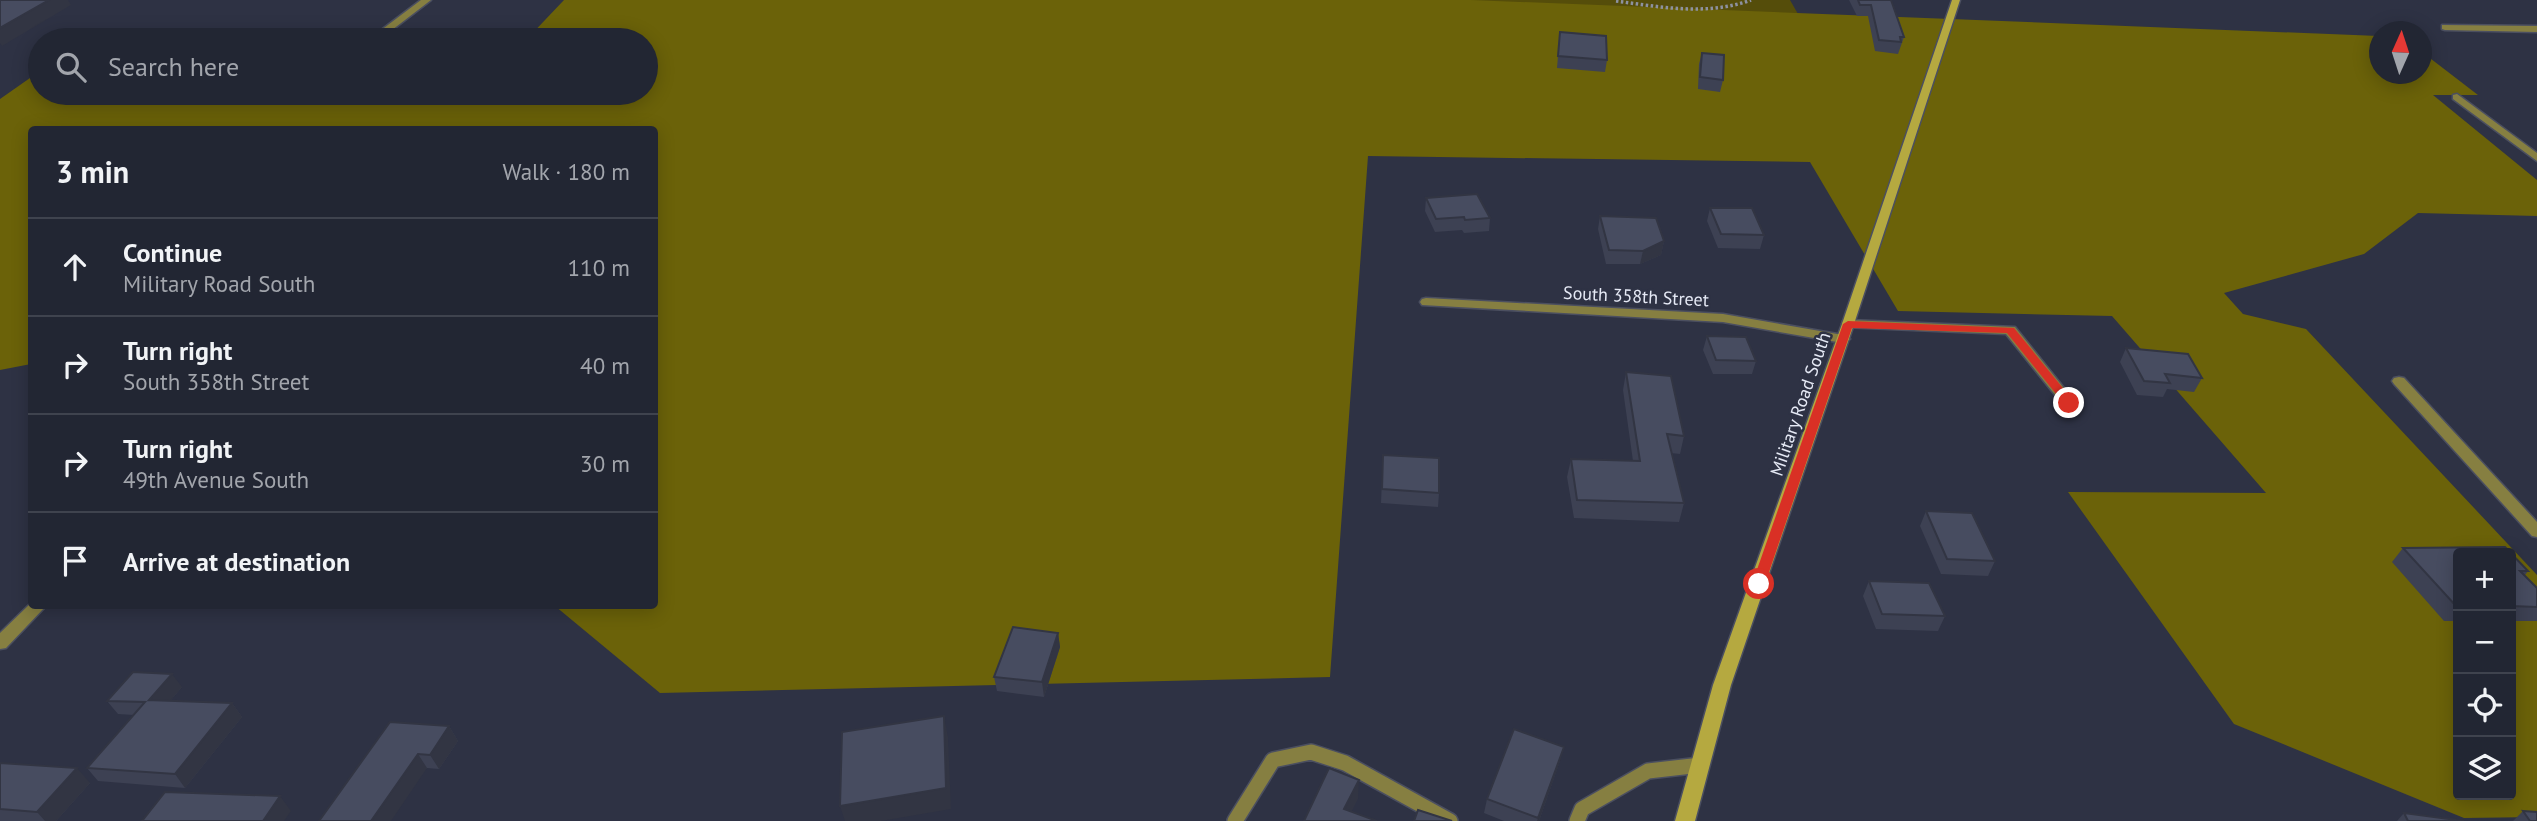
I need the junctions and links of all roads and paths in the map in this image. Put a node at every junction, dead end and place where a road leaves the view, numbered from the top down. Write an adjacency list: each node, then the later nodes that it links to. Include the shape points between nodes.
1 (426, 0): 6 (street)
2 (1751, 0): 4 (path, via 1702,7)
3 (1956, 0): 11 (main road, Military Road South)
4 (1616, 1)
5 (2445, 27): 7 (street)
6 (389, 28)
7 (2537, 29)
8 (2457, 97): 9 (street)
9 (2537, 158)
10 (1426, 302): 12 (street, South 358th Street, via 1723,318)
11 (1848, 324): 12 (main road, Military Road South); 14 (street, via 2010,330)
12 (1843, 339): 18 (main road, Military Road South, via 1723,685)
13 (2399, 381): 15 (street)
14 (2069, 403)
15 (2537, 532)
16 (35, 609): 17 (street)
17 (0, 643)
18 (1701, 765): 21 (lane, via 1648,771 1582,809); 22 (main road, Military Road South)
19 (1235, 821): 20 (lane, via 1273,760 1311,752 1345,763)
20 (1450, 821)
21 (1577, 821)
22 (1685, 821)

